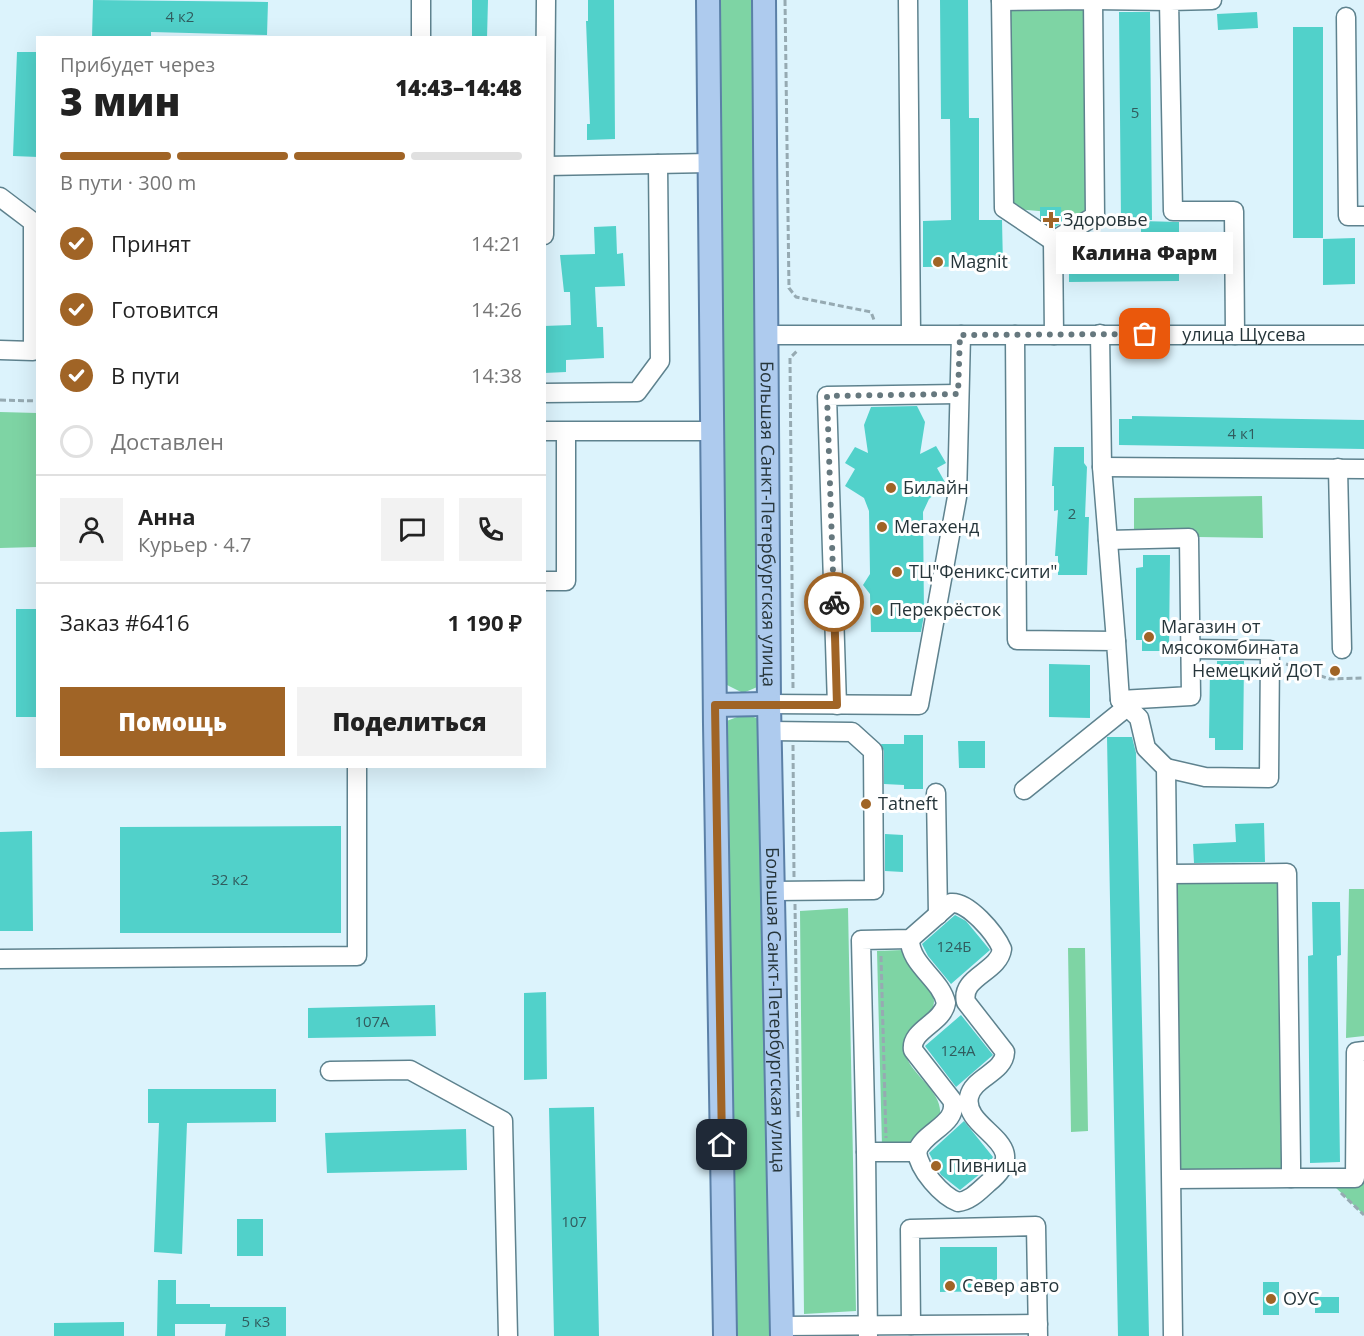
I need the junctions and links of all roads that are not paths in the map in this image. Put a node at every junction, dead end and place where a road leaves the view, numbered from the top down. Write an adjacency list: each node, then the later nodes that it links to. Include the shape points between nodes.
1 (421, 0): 11 (street)
2 (546, 0): 14 (street)
3 (708, 0): 12 (main road)
4 (764, 0): 20 (main road, Большая Санкт-Петербургская улица)
5 (908, 0): 18 (street)
6 (1093, 0): 8 (street); 9 (street); 17 (street, via 1095,216)
7 (1212, 0): 9 (street)
8 (1001, 1): 17 (street, via 1004,208)
9 (1169, 1): 24 (street, via 1173,211 1234,211)
10 (1346, 17): 16 (street, via 1348,216)
11 (421, 36)
12 (709, 163): 13 (street); 30 (main road)
13 (658, 164): 14 (street); 27 (street, via 660,361 637,392)
14 (546, 166)
15 (0, 197): 26 (street, via 33,222 33,351)
16 (1364, 216)
17 (1053, 241): 23 (street)
18 (910, 334): 20 (street, улица Щусева); 21 (street, улица Щусева)
19 (1100, 334): 23 (street, улица Щусева); 24 (street, улица Щусева); 33 (street)
20 (766, 335): 41 (main road, Большая Санкт-Петербургская улица)
21 (960, 335): 22 (street, улица Щусева); 28 (street)
22 (1015, 335): 23 (street, улица Щусева); 38 (street, via 1017,640)
23 (1054, 335)
24 (1235, 335): 25 (street, улица Щусева)
25 (1364, 335)
26 (0, 350)
27 (546, 393)
28 (958, 394): 44 (street, via 957,497 919,705); 44 (street, via 827,396)
29 (546, 430): 31 (street)
30 (712, 432): 31 (street); 43 (main road)
31 (566, 433): 32 (street); 37 (street, via 566,581)
32 (546, 444)
33 (1102, 467): 34 (street); 36 (street)
34 (1338, 468): 35 (street); 40 (street)
35 (1364, 469)
36 (1108, 540): 38 (street); 39 (street, via 1189,538)
37 (546, 581)
38 (1116, 641): 42 (street)
39 (1190, 649): 42 (street, via 1191,696); 47 (street, via 1270,650 1269,778 1205,777)
40 (1342, 649)
41 (769, 704): 43 (main road); 44 (street); 45 (main road, Большая Санкт-Петербургская улица)
42 (1123, 704): 47 (street, via 1140,718 1146,748); 48 (street)
43 (715, 705): 66 (main road)
44 (837, 705)
45 (770, 731): 51 (main road, Большая Санкт-Петербургская улица); 51 (street, via 852,732 873,751 874,890)
46 (357, 768): 54 (street, via 357,956)
47 (1167, 768): 50 (street)
48 (1024, 790)
49 (936, 793): 52 (street)
50 (1168, 874): 59 (street, via 1287,873); 60 (street)
51 (784, 891): 63 (main road, Большая Санкт-Петербургская улица)
52 (938, 915): 53 (street); 58 (street, via 951,903 963,904 1002,949 1000,957 968,986 965,996 1005,1052 1002,1063 973,1089 969,1100 973,1112 1005,1153 1006,1163 1004,1170 970,1198 958,1202 944,1194 921,1165)
53 (910, 939): 57 (street, via 861,940); 58 (street, via 912,952 941,989 946,1004 940,1016 916,1038 913,1050 954,1105 949,1119 921,1142)
54 (0, 959)
55 (1364, 1051): 59 (street, via 1356,1052 1355,1178)
56 (330, 1071): 65 (street, via 410,1070 503,1121)
57 (866, 1152): 58 (street); 64 (street)
58 (917, 1152)
59 (1291, 1178): 60 (street)
60 (1172, 1179): 67 (street)
61 (911, 1325): 62 (street); 62 (street, via 910,1229 1036,1226); 64 (street)
62 (1038, 1330)
63 (782, 1331): 64 (street)
64 (867, 1331)
65 (508, 1336)
66 (725, 1336)
67 (1173, 1336)

